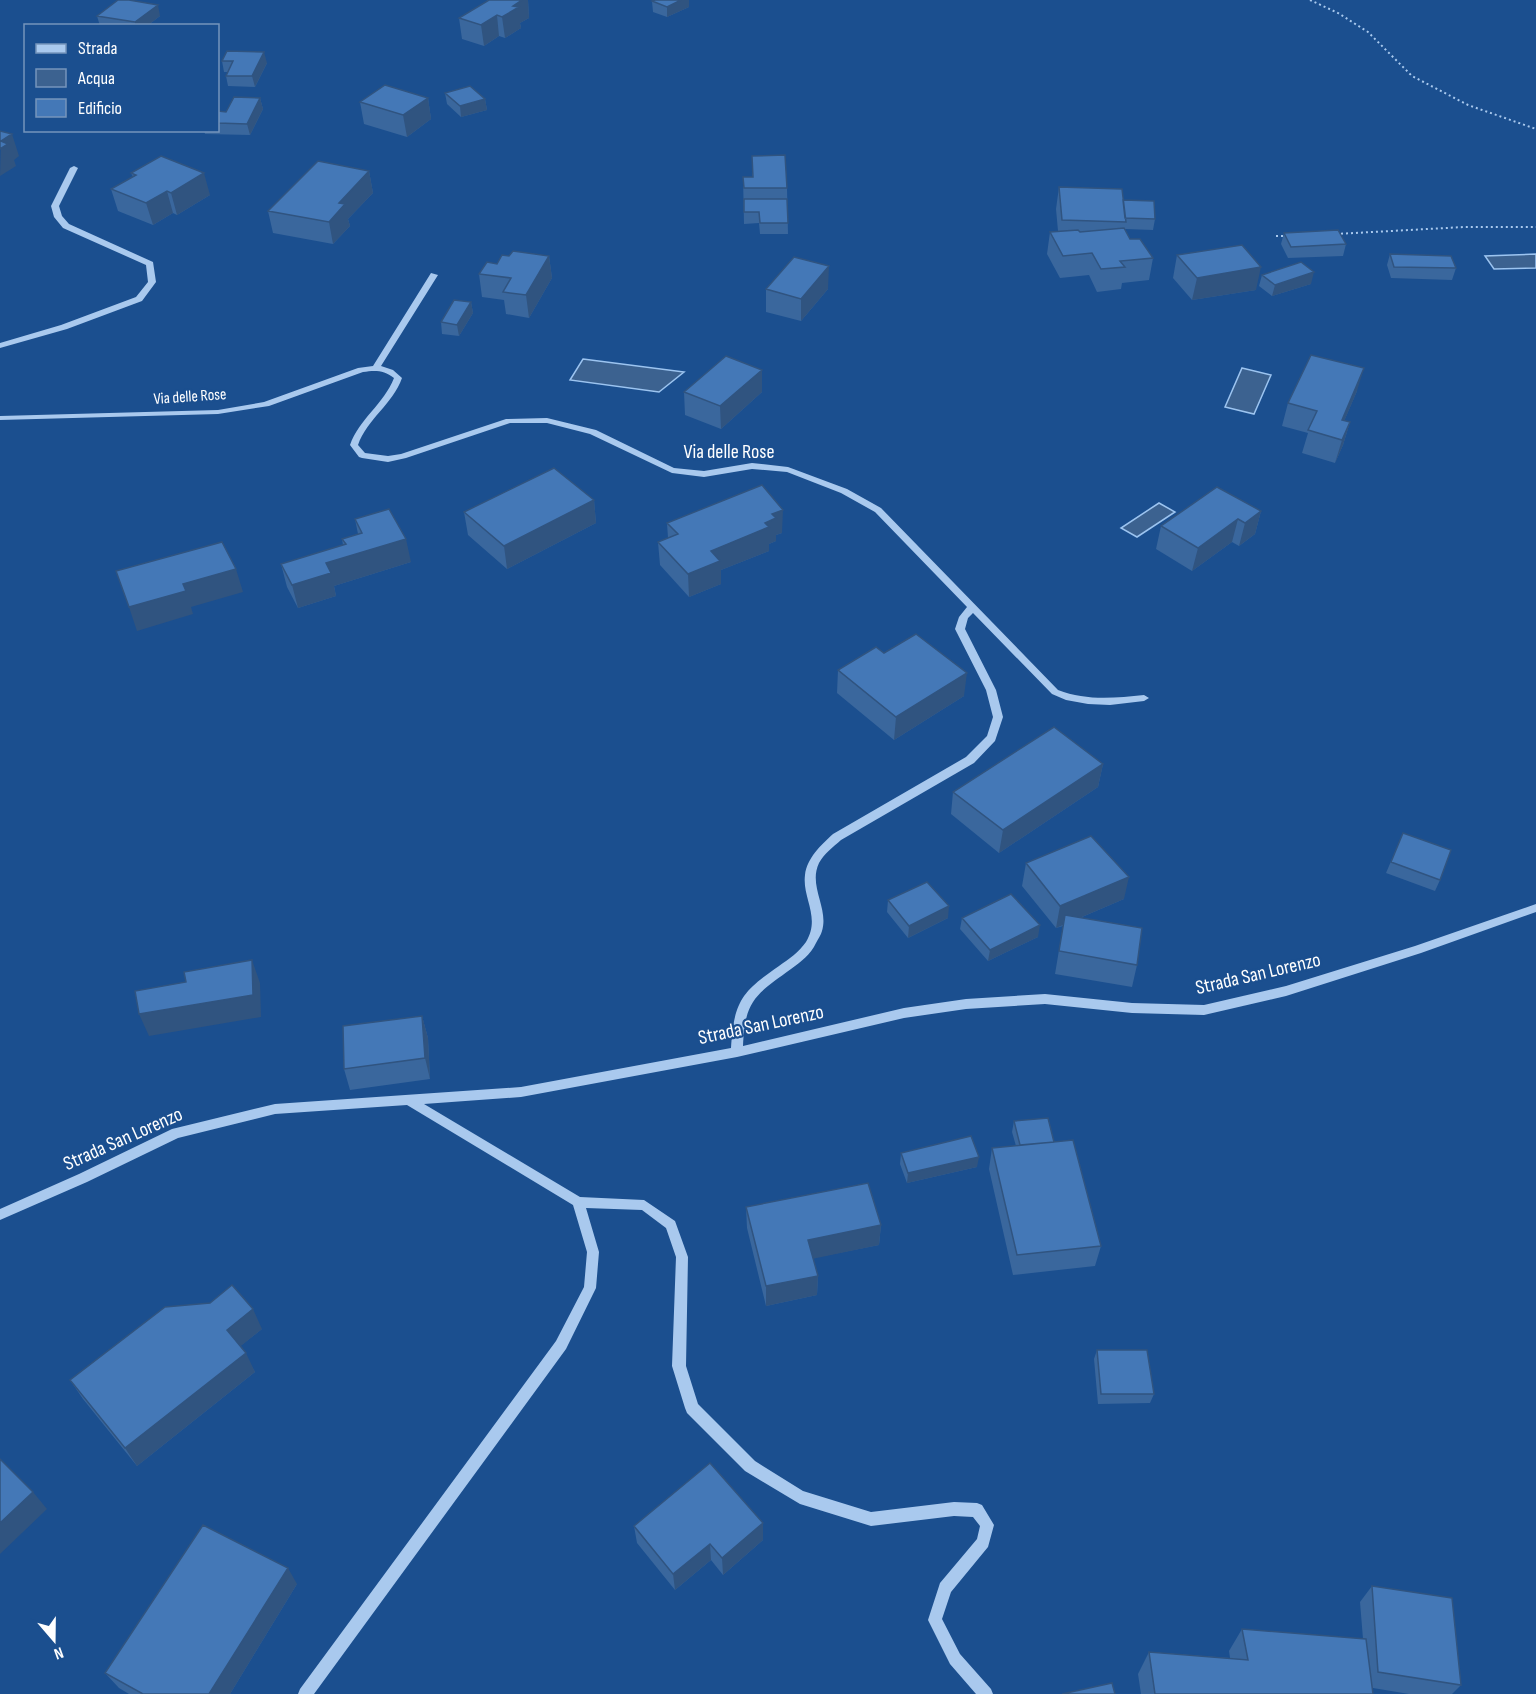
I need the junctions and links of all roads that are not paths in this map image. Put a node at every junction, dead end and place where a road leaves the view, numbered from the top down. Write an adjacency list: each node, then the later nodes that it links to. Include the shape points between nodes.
1 (74, 168): 3 (street, via 55,206 58,218 66,226 150,264 152,282 139,299)
2 (434, 275): 4 (street)
3 (0, 346)
4 (376, 367): 5 (street, Via delle Rose, via 266,404 218,412); 6 (street, Via delle Rose, via 391,371 398,378 395,389 356,436 354,445 362,454 388,459 509,421 547,420 593,432 672,470 704,474 752,466 788,470 844,491 878,510)
5 (0, 418)
6 (973, 607): 7 (street, Via delle Rose, via 1055,692 1072,700); 9 (street, via 960,629 991,690 998,717 992,738 970,760 824,848 813,862 810,882 817,909 817,931 807,952 751,993 740,1015)
7 (1144, 698)
8 (1536, 908): 9 (street, Strada San Lorenzo, via 1286,991 1204,1010 1045,999 966,1004 903,1013)
9 (737, 1052): 10 (street, Strada San Lorenzo, via 521,1092)
10 (410, 1101): 11 (street); 12 (street, Strada San Lorenzo, via 275,1109 176,1133)
11 (579, 1202): 13 (street, via 592,1252 590,1288 561,1345); 14 (street, via 644,1205 671,1225 682,1257 679,1366 692,1408 750,1466 800,1497 871,1519 977,1510 987,1525 983,1542 945,1588 935,1620 955,1659)
12 (0, 1215)
13 (305, 1694)
14 (986, 1694)

